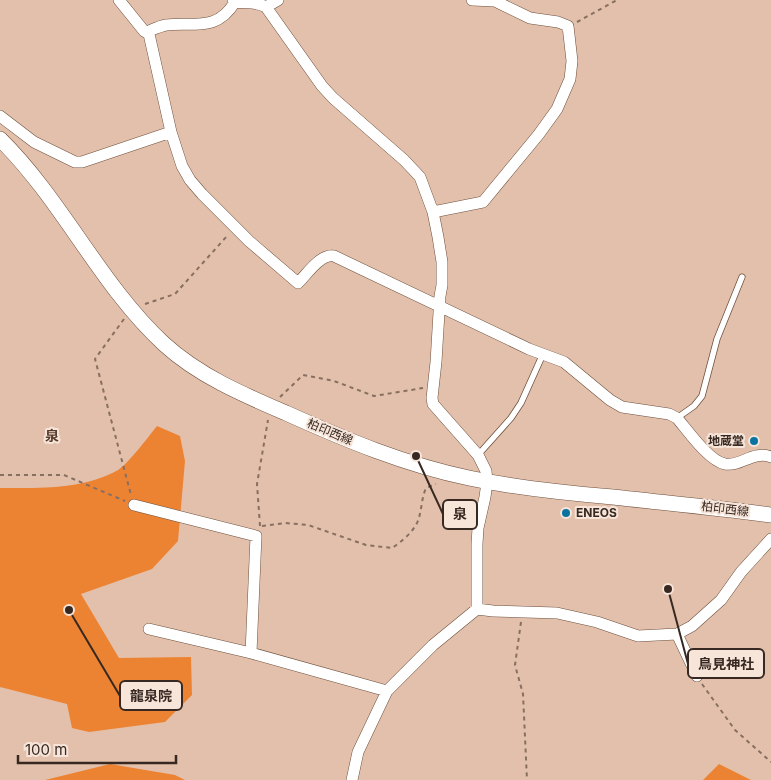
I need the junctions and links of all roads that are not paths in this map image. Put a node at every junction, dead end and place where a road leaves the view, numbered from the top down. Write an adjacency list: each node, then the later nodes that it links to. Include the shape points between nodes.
1 (119, 0): 6 (street)
2 (278, 0): 5 (street)
3 (472, 0): 10 (street, via 495,1 530,18 568,26 572,60 570,79 553,116 483,202)
4 (234, 1): 5 (street, via 257,2); 6 (street, via 230,10 208,23 166,25 151,30)
5 (266, 7): 10 (street, via 322,86 420,176)
6 (149, 34): 8 (street)
7 (0, 116): 8 (street, via 34,142 75,162)
8 (171, 132): 12 (street, via 190,180 271,262 298,283 328,255)
9 (0, 139): 17 (main road, 柏印西線, via 24,165 131,308 149,329 185,360 211,378 368,448)
10 (433, 212): 12 (street, via 442,262)
11 (742, 277): 14 (lane, via 717,339 702,396)
12 (439, 304): 13 (street); 15 (street, via 433,404)
13 (543, 354): 14 (street, via 564,362 622,407 669,414); 15 (lane, via 521,403)
14 (676, 418): 16 (street, via 712,457 724,464 760,455)
15 (478, 455): 17 (street, via 486,471)
16 (771, 457)
17 (487, 482): 19 (main road, 柏印西線); 21 (street, via 478,528)
18 (134, 504): 24 (street, via 258,531)
19 (771, 514)
20 (771, 539): 23 (street, via 721,600 692,626)
21 (477, 609): 23 (street, via 575,616 638,636); 26 (street, via 433,645)
22 (149, 629): 24 (street)
23 (677, 634): 25 (street)
24 (251, 653): 26 (street)
25 (697, 676)
26 (387, 691): 27 (street, via 358,752)
27 (352, 780)

